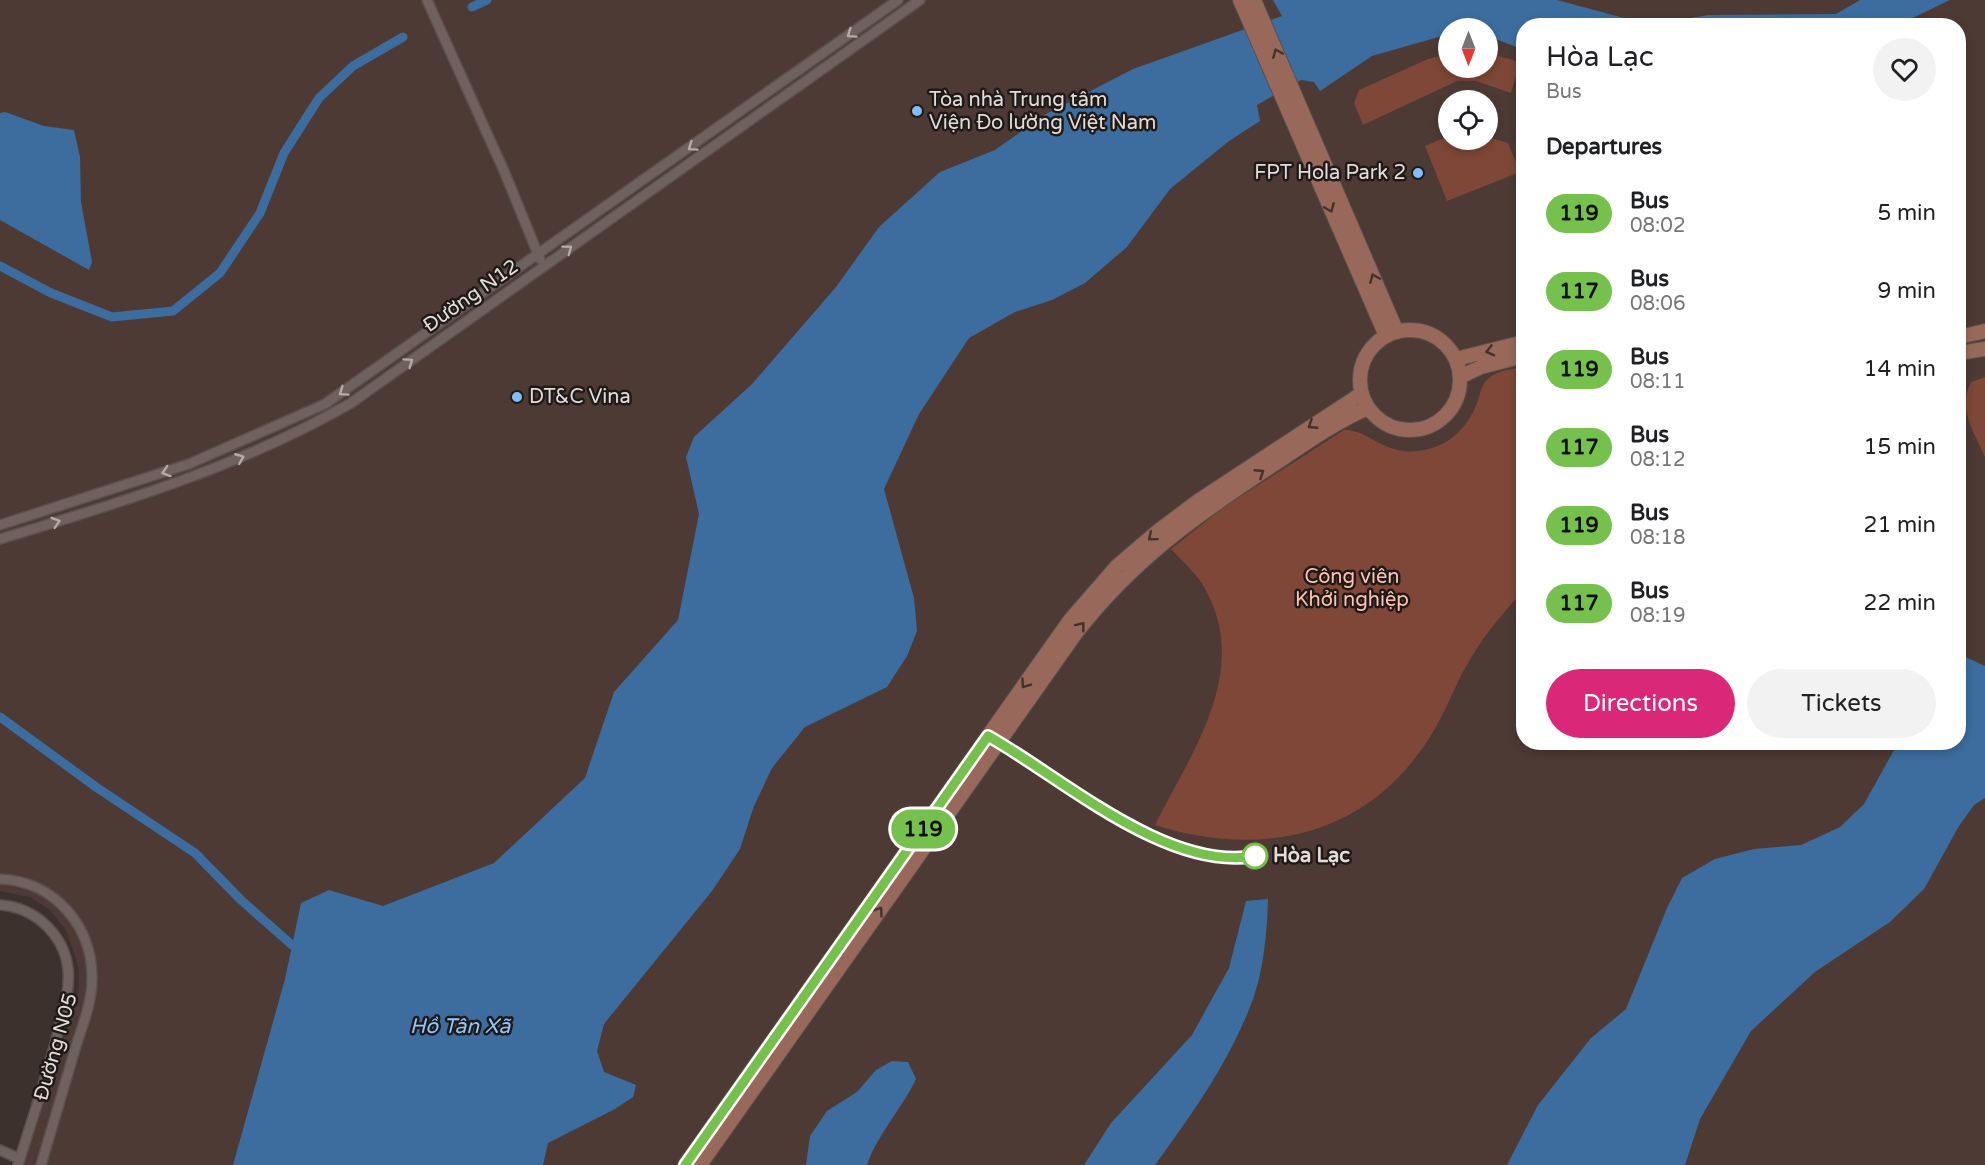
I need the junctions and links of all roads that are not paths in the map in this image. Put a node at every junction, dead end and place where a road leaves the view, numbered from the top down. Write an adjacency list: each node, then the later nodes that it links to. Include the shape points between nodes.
1 (427, 0): 7 (street)
2 (898, 0): 7 (street, Đường N12, one-way to 7)
3 (920, 0): 8 (street, Đường N12, one-way to 3)
4 (1240, 0): 6 (street)
5 (1254, 0): 6 (street)
6 (1254, 17): 10 (street)
7 (538, 255): 8 (street); 20 (street, Đường N12, one-way to 20, via 325,405 189,464)
8 (544, 267): 21 (street, Đường N12, one-way to 8, via 116,504 275,444 351,403)
9 (1985, 331): 11 (street)
10 (1391, 334): 16 (street, via 1413,330 1428,334 1442,342); 18 (street, via 1371,349 1363,363 1359,378)
11 (1966, 335)
12 (1516, 344): 16 (street, one-way to 16)
13 (1985, 349): 14 (street)
14 (1966, 352)
15 (1516, 358): 17 (street)
16 (1456, 359): 17 (street)
17 (1460, 377): 19 (street, via 1454,405 1428,427 1412,431 1394,428)
18 (1361, 394): 19 (street); 22 (street, one-way to 22, via 1207,495 1117,566 1070,620)
19 (1368, 408): 22 (street, one-way to 19, via 1103,598 1174,533 1333,425)
20 (0, 525)
21 (0, 539)
22 (1044, 668): 23 (street)
23 (994, 739): 29 (street); 30 (street, one-way to 23)
24 (0, 879): 28 (street, Đường N05, via 30,884 62,904 82,932 91,963 90,1000)
25 (0, 905): 27 (street, via 20,908 43,923 61,945 68,970 66,998 53,1052)
26 (0, 1150): 27 (street)
27 (19, 1162)
28 (41, 1165)
29 (685, 1165)
30 (700, 1165)

